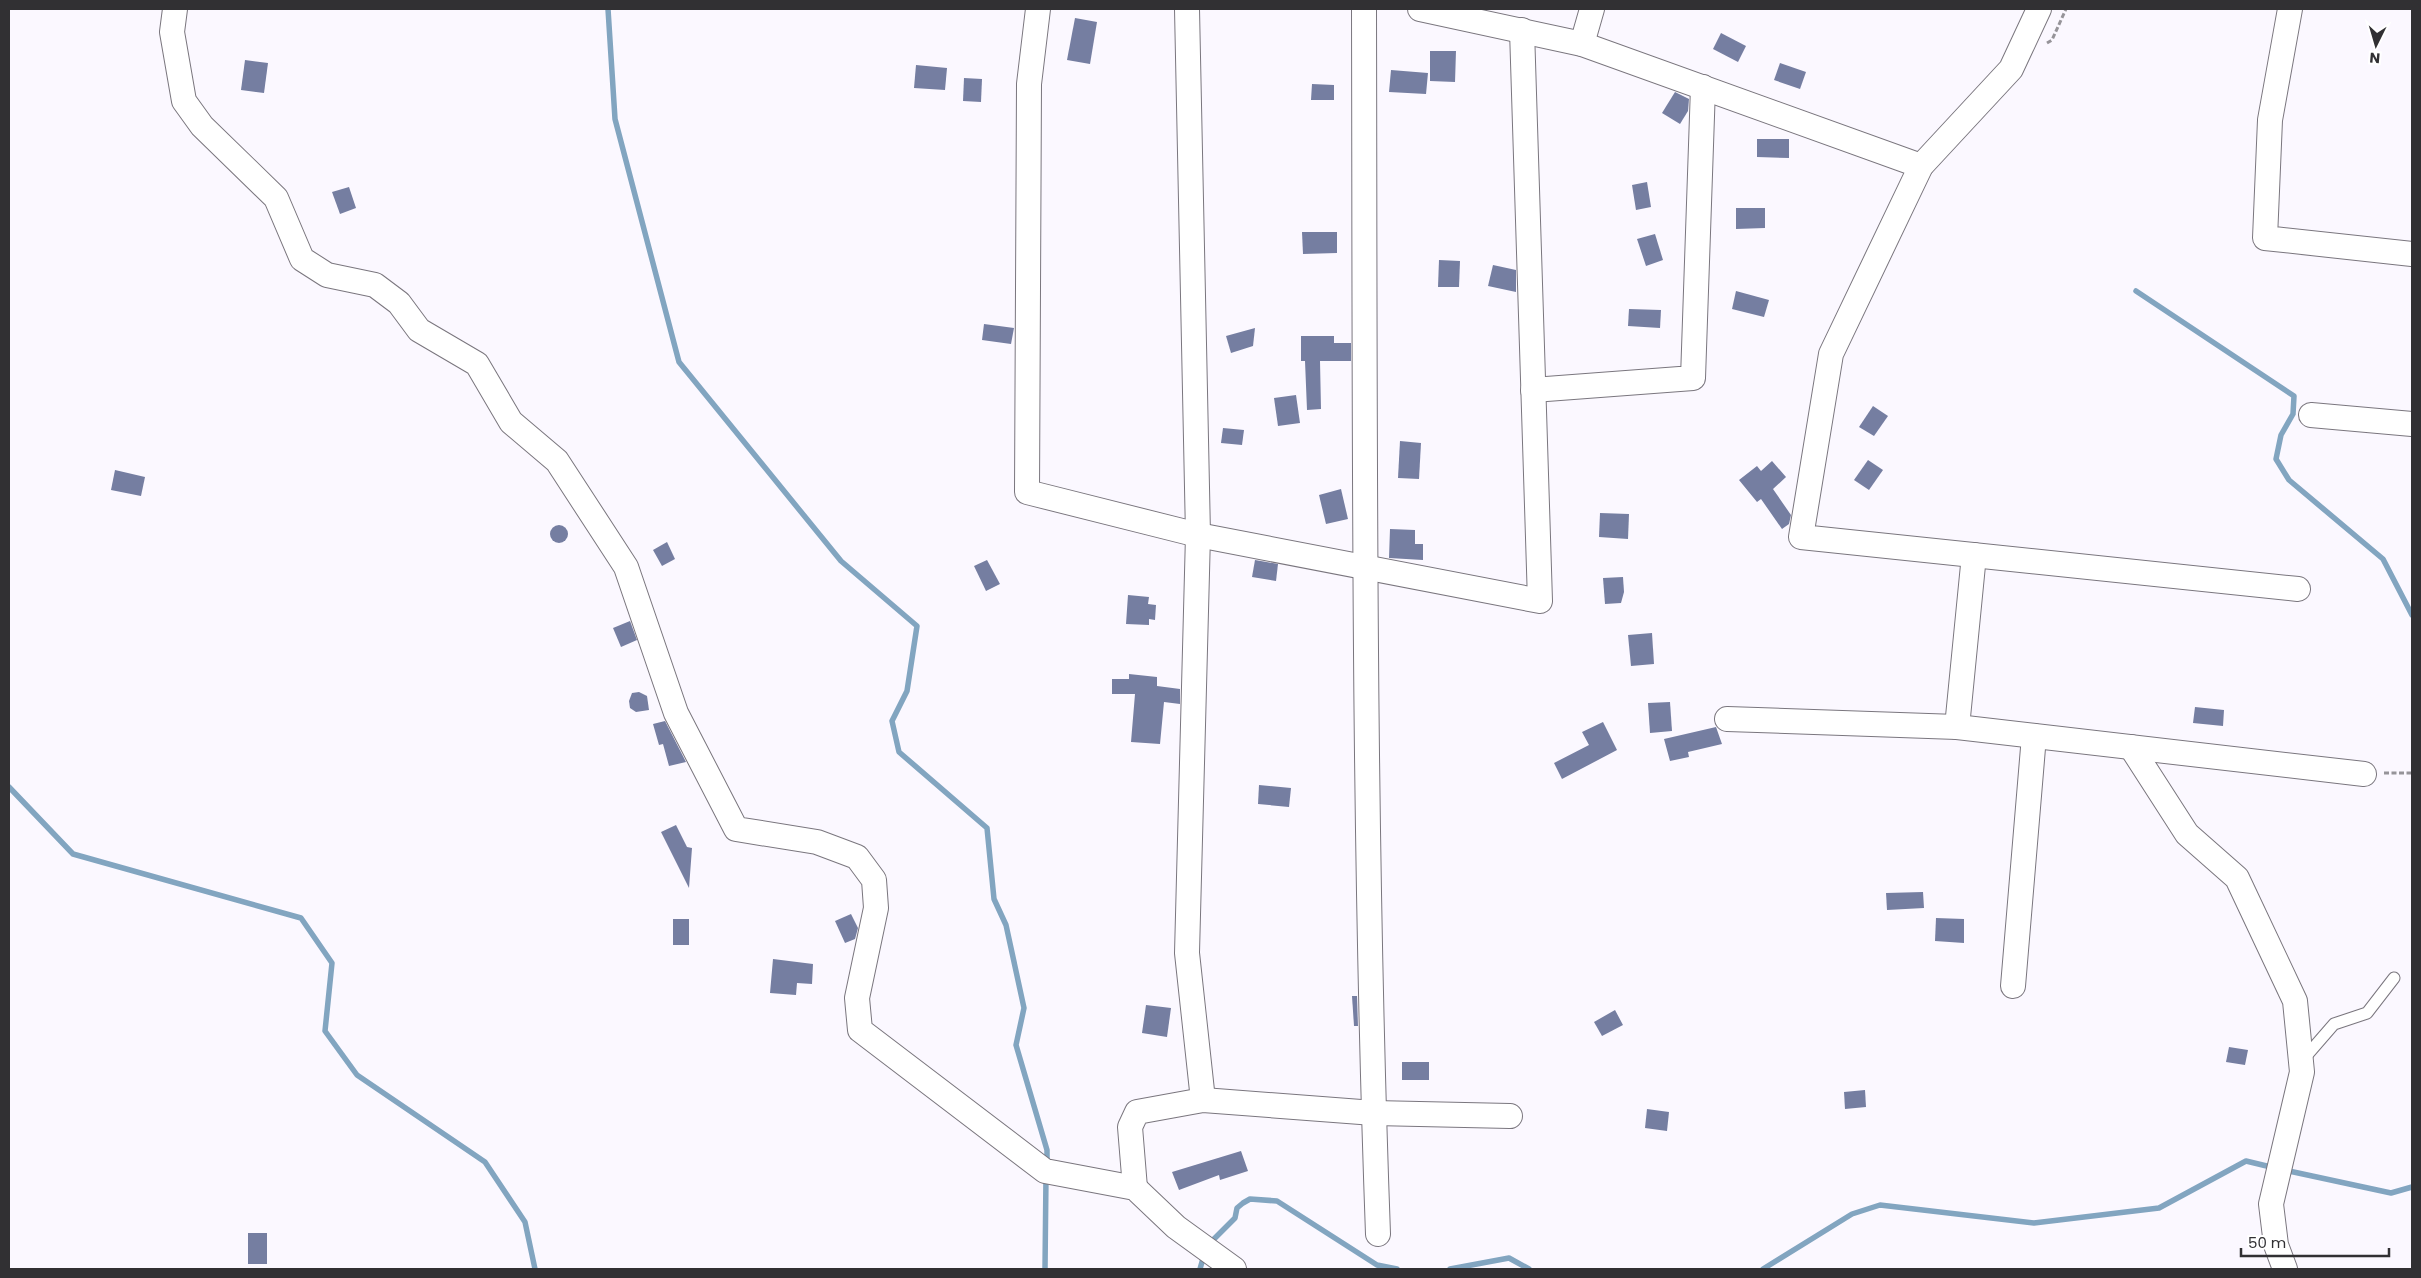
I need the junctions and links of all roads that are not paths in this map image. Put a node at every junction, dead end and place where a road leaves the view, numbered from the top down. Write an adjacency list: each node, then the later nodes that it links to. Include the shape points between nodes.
1 (175, 9): 32 (street, via 172,32 184,101 202,126 276,198 302,259 327,276 375,285 399,303 419,330 477,364 511,422 557,461 626,567 676,713 736,829 817,842 857,857 874,880 876,908 857,998 860,1030 1045,1171)
2 (1038, 9): 17 (street, via 1028,84 1027,492)
3 (1187, 9): 17 (street)
4 (1364, 9): 19 (street)
5 (1420, 9): 9 (street)
6 (1592, 9): 10 (street)
7 (2038, 9): 12 (street, via 2011,69)
8 (2290, 9): 13 (street, via 2270,120 2265,238)
9 (1522, 30): 10 (street); 14 (street)
10 (1582, 44): 11 (street)
11 (1703, 87): 12 (street); 14 (street, via 1693,378)
12 (1921, 166): 18 (street, via 1831,354 1801,537)
13 (2412, 254)
14 (1533, 390): 19 (street, via 1540,601)
15 (2311, 415): 16 (street)
16 (2412, 424)
17 (1198, 535): 19 (street); 29 (street, via 1187,953)
18 (1974, 555): 20 (street); 22 (street)
19 (1366, 569): 30 (street)
20 (2298, 589)
21 (1727, 719): 22 (street)
22 (1957, 727): 23 (street)
23 (2034, 736): 24 (street); 27 (street)
24 (2131, 747): 25 (street); 28 (street, via 2187,834 2237,878 2295,1001)
25 (2364, 774)
26 (2394, 978): 28 (lane, via 2367,1013 2334,1024)
27 (2013, 986)
28 (2301, 1062): 35 (street, via 2302,1072 2271,1204 2276,1244)
29 (1203, 1100): 30 (street); 32 (street, via 1138,1112 1130,1127)
30 (1374, 1113): 31 (street); 33 (street)
31 (1510, 1116)
32 (1136, 1188): 34 (street, via 1176,1227)
33 (1378, 1234)
34 (1234, 1269)
35 (2285, 1269)

